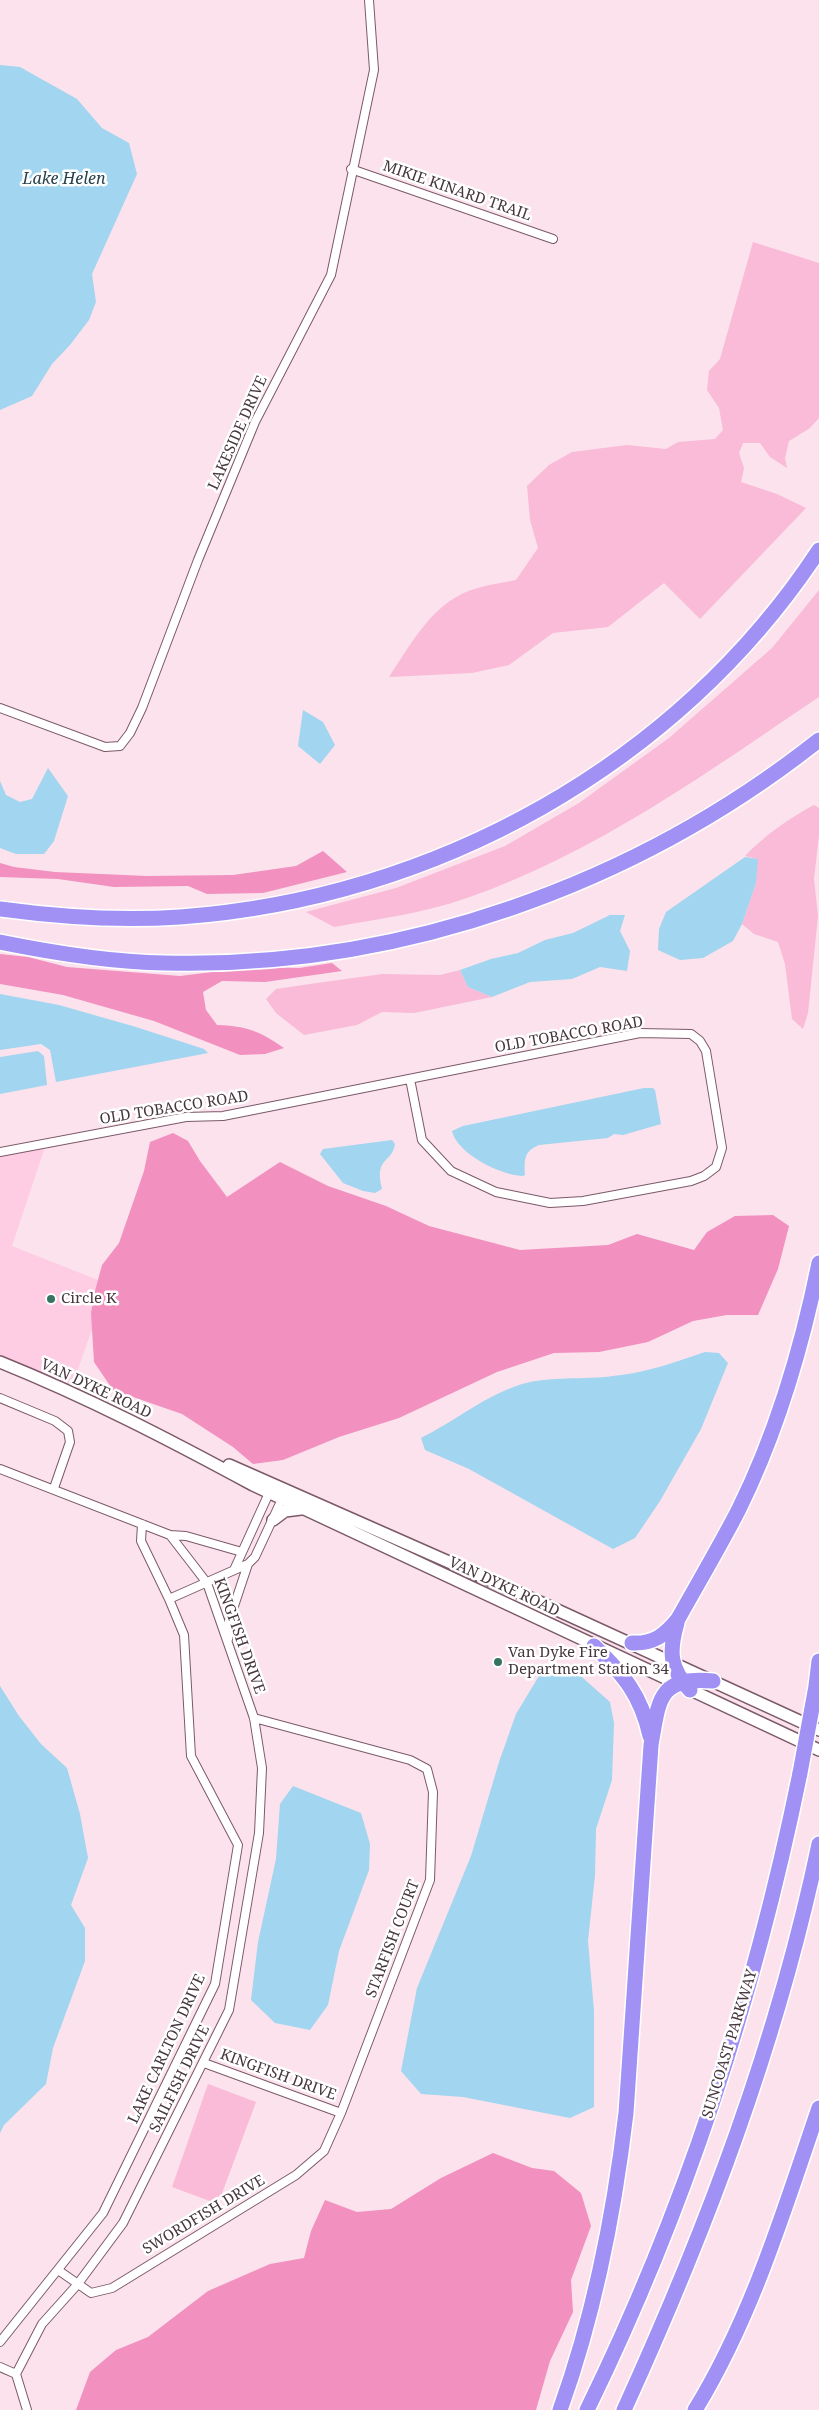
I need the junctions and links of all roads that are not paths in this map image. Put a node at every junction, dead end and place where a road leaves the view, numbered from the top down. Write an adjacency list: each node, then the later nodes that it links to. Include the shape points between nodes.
1 (369, 0): 2 (street, LAKESIDE DRIVE, via 374,70)
2 (351, 169): 3 (street, MIKIE KINARD TRAIL); 5 (street, LAKESIDE DRIVE, via 331,275 255,422 130,734 120,746 105,747)
3 (553, 239)
4 (819, 550): 7 (highway, via 783,600 739,652 656,729 559,799 480,840 410,868 333,893 255,908 178,917 118,918)
5 (0, 708)
6 (819, 740): 8 (highway, via 730,803 638,855 548,895 420,935 298,957 192,964 109,960)
7 (0, 909)
8 (0, 942)
9 (410, 1079): 9 (street, OLD TOBACCO ROAD, via 422,1140 451,1171 496,1192 532,1201 583,1201 691,1181 716,1167 722,1148 706,1051 692,1034 640,1033); 10 (street, OLD TOBACCO ROAD, via 222,1116 186,1117)
10 (0, 1152)
11 (819, 1263): 28 (highway, via 803,1336 756,1472)
12 (0, 1362): 14 (main road, VAN DYKE ROAD)
13 (0, 1398): 16 (street, via 55,1421 68,1431 70,1442)
14 (178, 1445): 17 (main road, VAN DYKE ROAD); 18 (main road, VAN DYKE ROAD)
15 (0, 1469): 16 (street)
16 (54, 1488): 21 (street)
17 (269, 1493): 18 (main road, VAN DYKE ROAD); 23 (street)
18 (282, 1493): 19 (main road, VAN DYKE ROAD); 20 (street); 30 (main road, VAN DYKE ROAD)
19 (303, 1509): 20 (main road, via 286,1511); 31 (main road, VAN DYKE ROAD)
20 (273, 1520): 24 (street, via 255,1557)
21 (142, 1524): 22 (street); 27 (street, LAKE CARLTON DRIVE, via 141,1542)
22 (170, 1535): 23 (street, via 186,1536); 26 (street, KINGFISH DRIVE)
23 (242, 1552): 25 (street)
24 (248, 1564): 25 (street); 29 (street, via 230,1620)
25 (234, 1570): 26 (street)
26 (208, 1583): 27 (street); 29 (street, KINGFISH DRIVE)
27 (169, 1599): 44 (street, LAKE CARLTON DRIVE, via 184,1635 191,1756 238,1845 215,1984 103,2213)
28 (678, 1619): 30 (highway, via 656,1640); 33 (highway, via 671,1644)
29 (227, 1641): 36 (street, KINGFISH DRIVE)
30 (632, 1643): 33 (main road, VAN DYKE ROAD)
31 (594, 1646): 35 (main road, VAN DYKE ROAD); 38 (highway, via 623,1675 635,1694 644,1712)
32 (819, 1661): 51 (highway, SUNCOAST PARKWAY, bridge, via 800,1773 765,1928 741,2016 714,2099 650,2270)
33 (673, 1662): 34 (main road, VAN DYKE ROAD); 35 (highway)
34 (712, 1681): 35 (highway); 37 (main road, VAN DYKE ROAD)
35 (683, 1685): 38 (highway, via 664,1695 660,1702); 39 (main road, VAN DYKE ROAD)
36 (254, 1718): 41 (street, SAILFISH DRIVE, via 262,1768 259,1833 229,2010); 43 (street, STARFISH COURT, via 410,1760 427,1769 433,1792 430,1880)
37 (819, 1730)
38 (651, 1745): 50 (highway, via 619,2171 596,2294)
39 (819, 1750)
40 (819, 1844): 52 (highway, via 785,1981 738,2132 687,2267)
41 (204, 2063): 43 (street, KINGFISH DRIVE); 45 (street, SAILFISH DRIVE, via 123,2223)
42 (819, 2108): 53 (highway, via 760,2275 720,2365)
43 (341, 2113): 45 (street, SWORDFISH DRIVE, via 324,2151 296,2175 112,2288 91,2292)
44 (58, 2270): 45 (street, SWORDFISH DRIVE); 46 (street, LAKE CARLTON DRIVE)
45 (77, 2285): 48 (street, SAILFISH DRIVE, via 42,2324)
46 (0, 2342)
47 (0, 2367): 48 (street)
48 (16, 2374): 49 (street)
49 (26, 2410)
50 (560, 2410)
51 (587, 2410)
52 (624, 2410)
53 (695, 2410)

